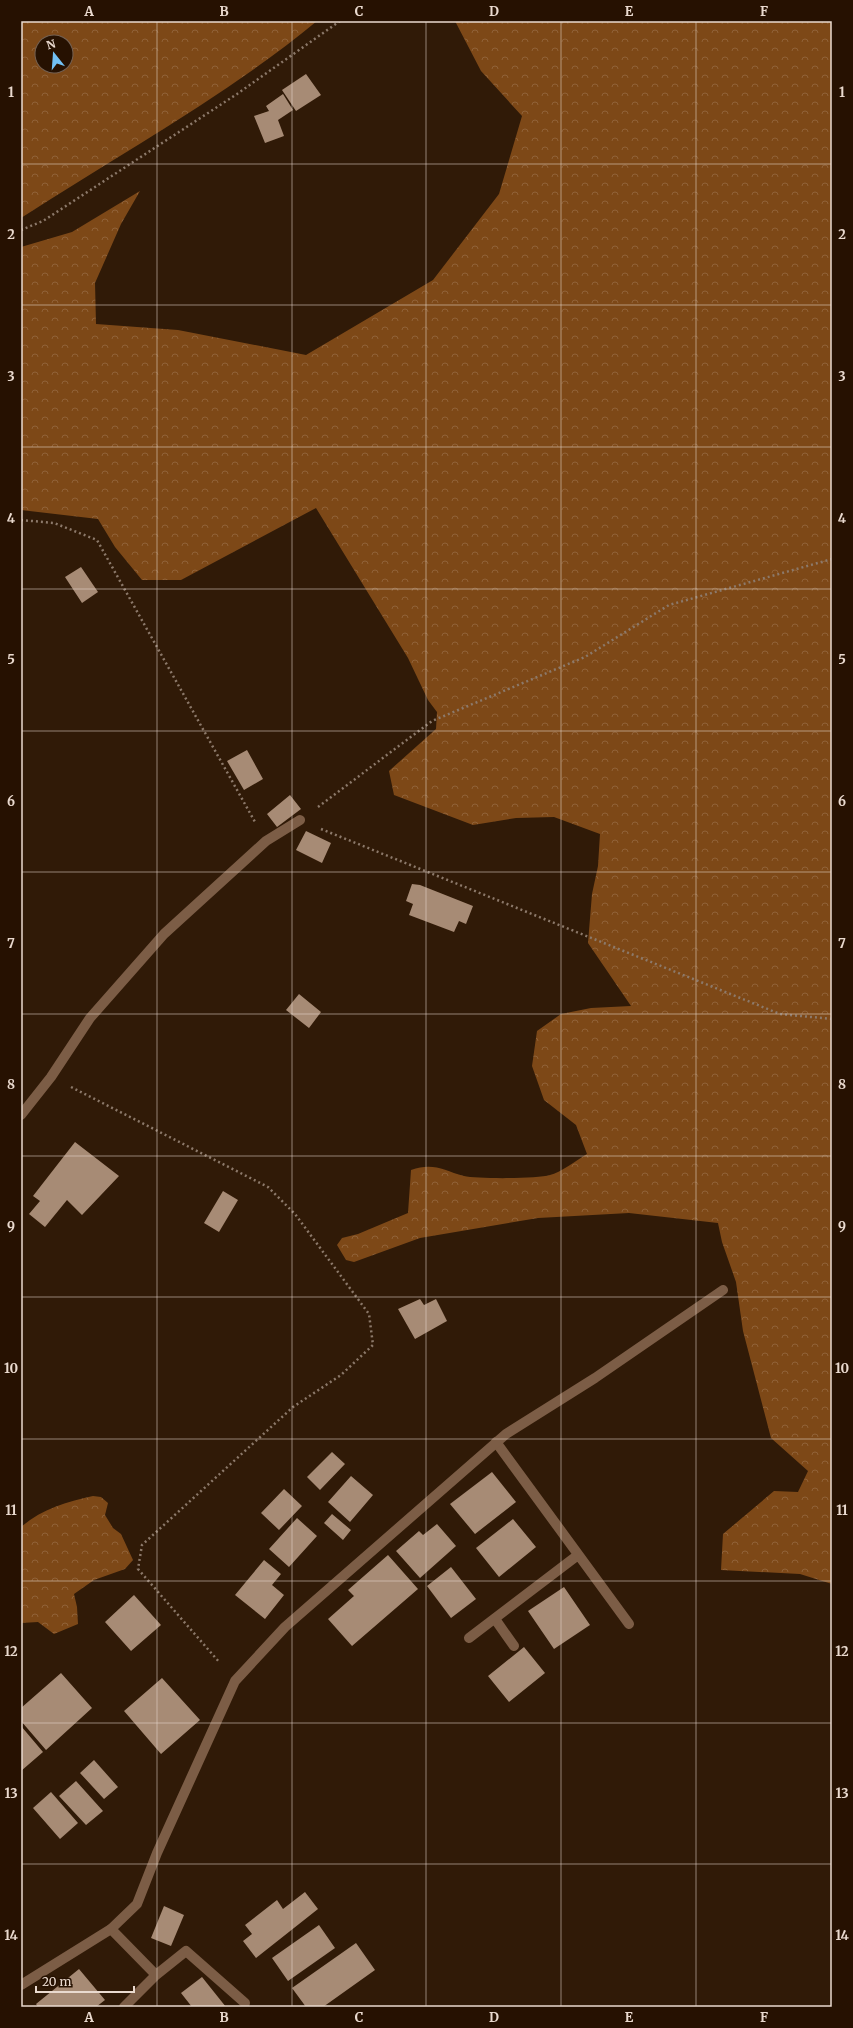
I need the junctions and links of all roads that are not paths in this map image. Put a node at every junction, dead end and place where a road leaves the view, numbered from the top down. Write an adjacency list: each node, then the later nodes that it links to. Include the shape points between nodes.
1 (300, 820): 2 (street, via 266,841 164,934 90,1018 51,1077)
2 (21, 1115)
3 (723, 1290): 4 (street)
4 (496, 1442): 5 (street); 10 (street, via 285,1626 235,1681 157,1853 137,1904)
5 (578, 1554): 6 (street); 7 (street)
6 (494, 1619): 8 (street); 9 (street)
7 (629, 1624)
8 (470, 1638)
9 (514, 1646)
10 (111, 1929): 11 (street); 12 (street)
11 (156, 1975): 13 (street, via 186,1951); 14 (street)
12 (21, 1985)
13 (245, 2003)
14 (124, 2007)

